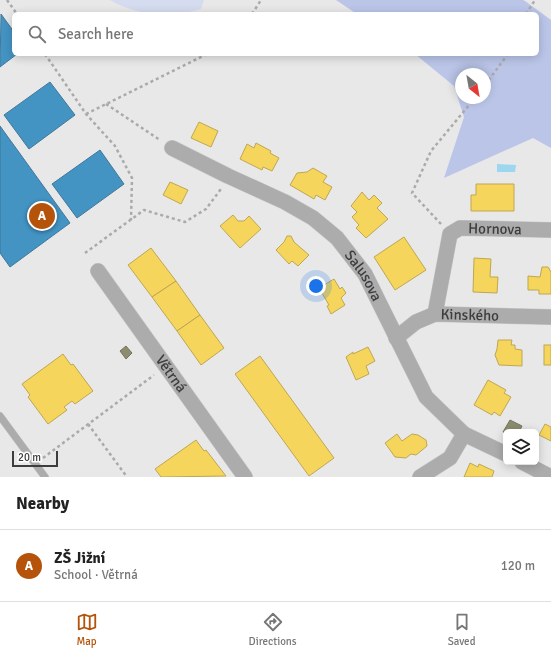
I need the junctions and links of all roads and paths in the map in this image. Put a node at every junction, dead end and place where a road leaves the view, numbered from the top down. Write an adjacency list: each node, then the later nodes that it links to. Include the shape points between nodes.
1 (7, 0): 4 (path)
2 (261, 0): 5 (path)
3 (535, 0): 6 (path)
4 (16, 12)
5 (253, 12)
6 (527, 12)
7 (46, 56): 13 (path)
8 (203, 56): 11 (path)
9 (507, 56): 10 (path)
10 (491, 77)
11 (106, 104): 13 (path); 14 (path)
12 (470, 104): 18 (path, via 431,152 412,193)
13 (86, 114): 16 (path, via 115,146 132,178)
14 (172, 148): 15 (street, Salusova)
15 (228, 176): 16 (path, via 206,209 185,222 144,210); 23 (street, Salusova, via 285,202 313,218 337,238 365,274)
16 (131, 220): 19 (path)
17 (551, 230): 18 (street, Hornova, via 460,228)
18 (450, 234): 21 (street, Hornova)
19 (85, 253)
20 (98, 271): 24 (street, Větrná)
21 (435, 314): 22 (street, Kinského); 23 (street, Kinského, via 416,322)
22 (551, 316)
23 (396, 338): 27 (street, Salusova, via 426,396)
24 (166, 366): 26 (path); 33 (street, Větrná)
25 (0, 416): 29 (lane)
26 (88, 424): 29 (path); 32 (path)
27 (464, 434): 28 (street, Salusova); 34 (street, via 450,458)
28 (503, 453)
29 (35, 464): 31 (lane)
30 (528, 465): 35 (street)
31 (45, 477)
32 (126, 477)
33 (245, 477)
34 (420, 477)
35 (551, 477)

